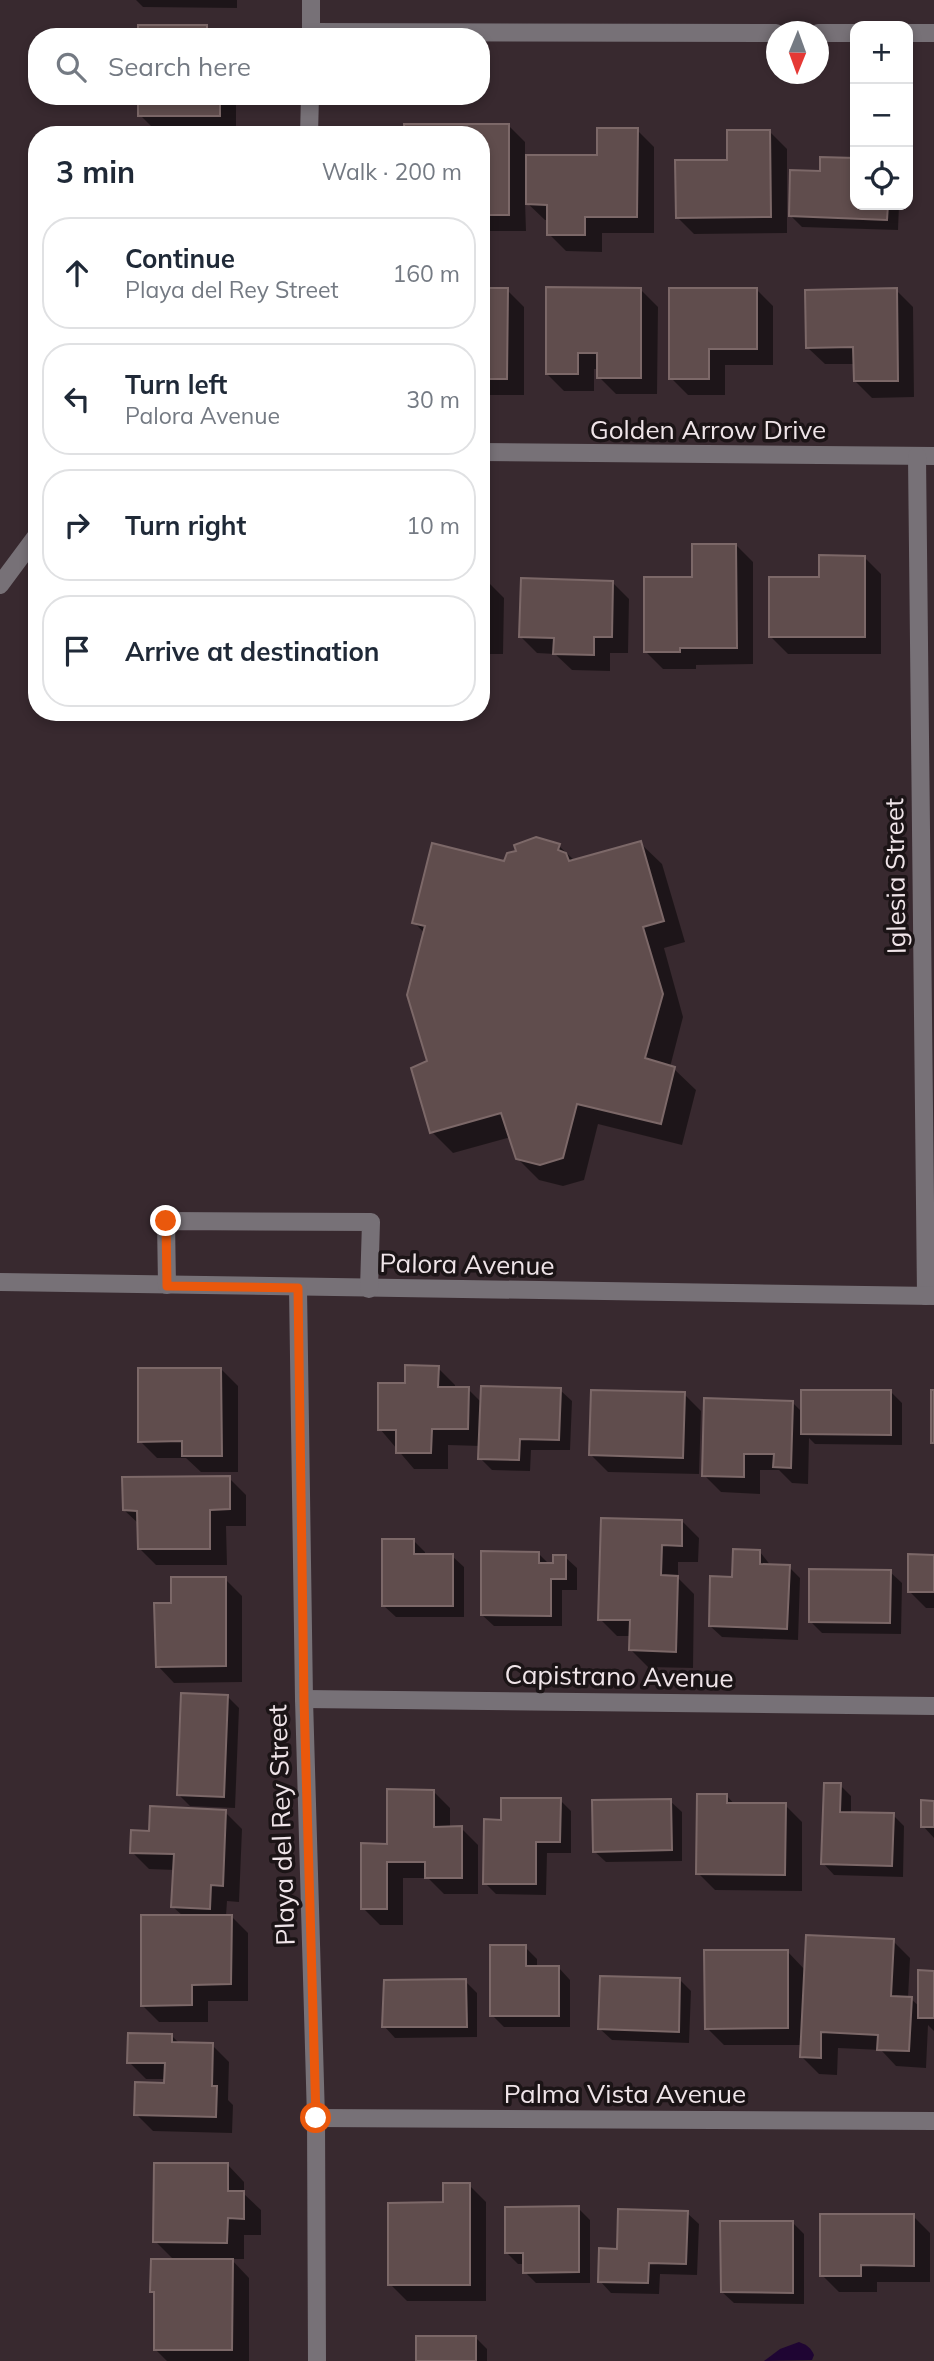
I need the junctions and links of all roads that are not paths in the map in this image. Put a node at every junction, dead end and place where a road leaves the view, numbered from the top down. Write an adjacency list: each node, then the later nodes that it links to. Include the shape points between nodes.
1 (311, 0): 2 (street)
2 (311, 28)
3 (766, 33): 8 (street)
4 (829, 33): 5 (street)
5 (850, 33)
6 (913, 33): 7 (street)
7 (934, 33)
8 (490, 34)
9 (310, 105): 10 (street)
10 (309, 126)
11 (490, 452): 12 (street, Golden Arrow Drive)
12 (925, 456): 15 (street, Iglesia Street)
13 (28, 548): 14 (street)
14 (0, 585)
15 (928, 884): 20 (street, Iglesia Street)
16 (0, 1282): 17 (street, Palora Avenue)
17 (167, 1286): 18 (street, Palora Avenue); 19 (street, via 166,1221 370,1222)
18 (298, 1288): 19 (street, Palora Avenue); 21 (street, Playa del Rey Street)
19 (369, 1289): 20 (street, Palora Avenue)
20 (930, 1296)
21 (304, 1699): 22 (street, Capistrano Avenue); 23 (street, Playa del Rey Street)
22 (934, 1706)
23 (316, 2118): 24 (street, Palma Vista Avenue); 25 (street, Playa del Rey Street)
24 (934, 2121)
25 (317, 2361)

